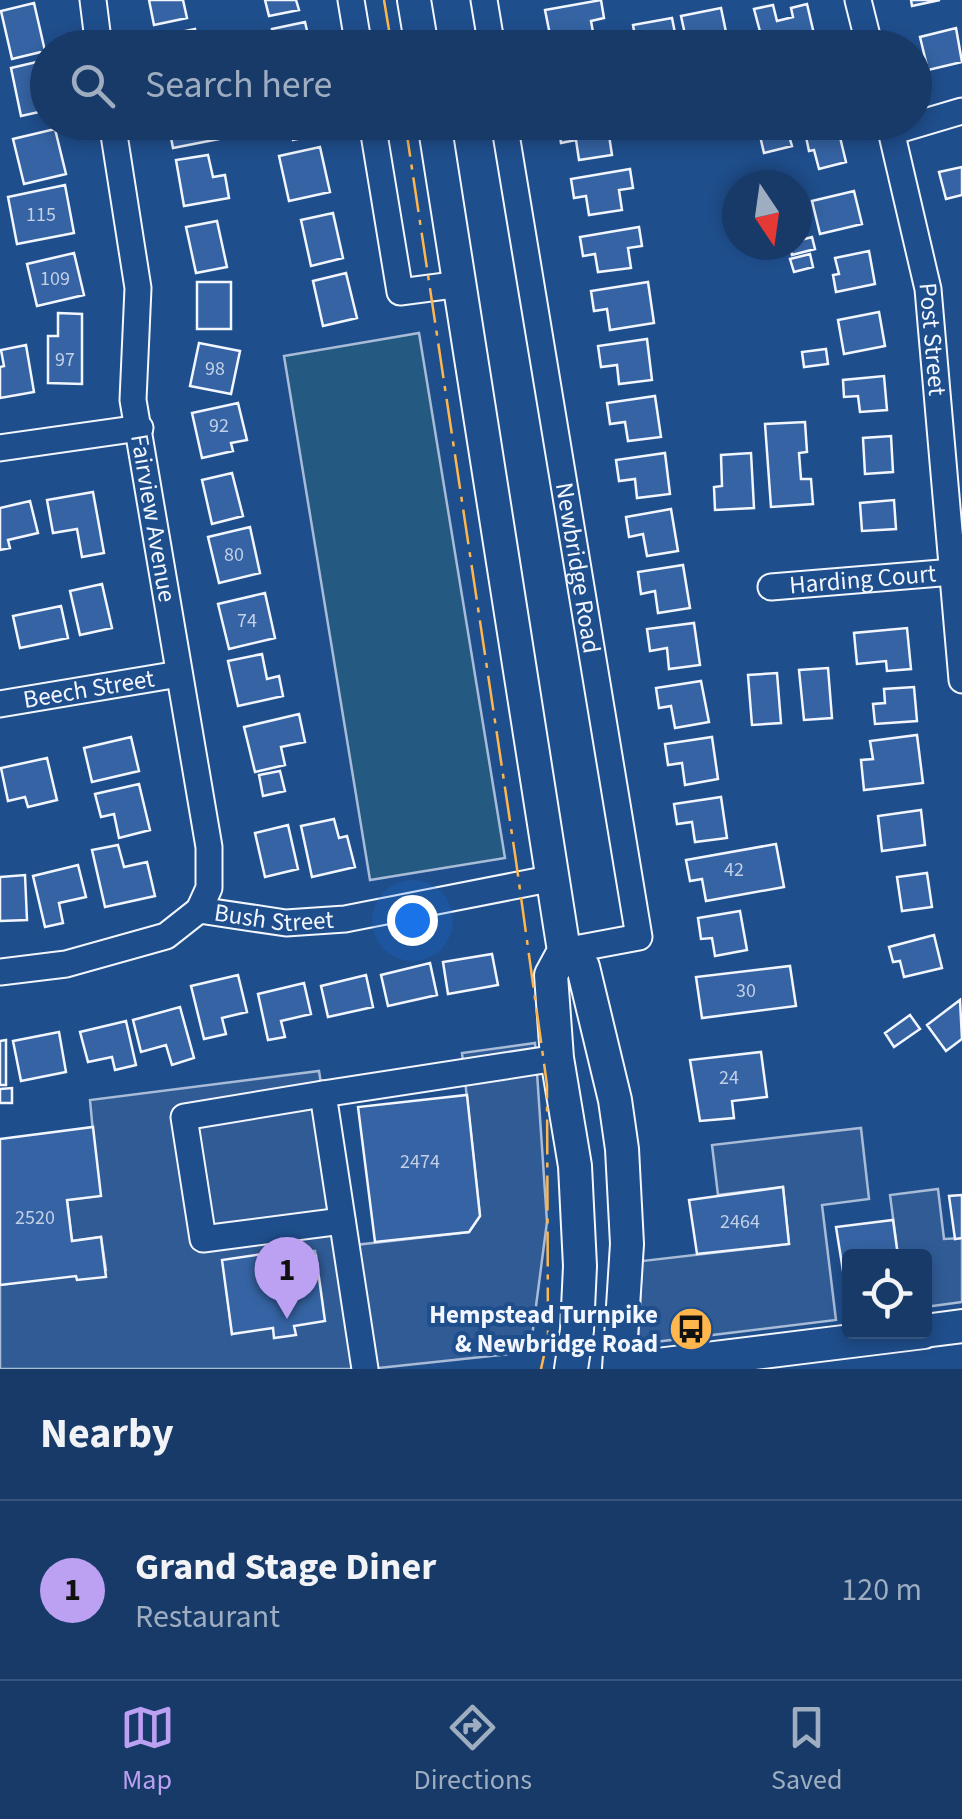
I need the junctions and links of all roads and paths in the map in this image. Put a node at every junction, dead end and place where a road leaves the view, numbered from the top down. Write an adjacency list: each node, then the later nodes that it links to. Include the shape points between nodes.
1 (93, 0): 6 (street)
2 (351, 0): 7 (street)
3 (414, 0): 8 (main road)
4 (484, 0): 9 (street)
5 (858, 0): 10 (street)
6 (97, 30)
7 (356, 30)
8 (419, 30)
9 (489, 30)
10 (866, 30)
11 (962, 111): 12 (street)
12 (932, 118)
13 (115, 140): 19 (street, Fairview Avenue, via 136,259 134,400)
14 (375, 140): 18 (street, via 400,292)
15 (437, 140): 18 (main road)
16 (507, 140): 28 (street, Newbridge Road, via 639,937)
17 (893, 140): 21 (street, Post Street, via 928,289)
18 (461, 284): 26 (main road)
19 (140, 428): 20 (street); 23 (street, Fairview Avenue)
20 (0, 448)
21 (953, 572): 22 (street, Harding Court); 24 (street, Post Street)
22 (772, 587)
23 (178, 674): 25 (street, Beech Street); 27 (street, Fairview Avenue, via 208,846 209,888)
24 (962, 680)
25 (0, 704)
26 (554, 878): 27 (street, Bush Street, via 346,919 286,922); 28 (main road)
27 (199, 910): 29 (street, Bush Street, via 166,936 66,964)
28 (564, 951): 30 (main road, via 551,974); 38 (main road, via 583,967 622,1149)
29 (0, 972)
30 (557, 1058): 31 (street); 37 (main road, via 574,1166 580,1266)
31 (323, 1094): 32 (street); 32 (street, via 184,1117 203,1239)
32 (342, 1221): 36 (street)
33 (962, 1326): 34 (main road)
34 (932, 1331)
35 (867, 1339): 38 (main road)
36 (365, 1369)
37 (571, 1369)
38 (622, 1369)

